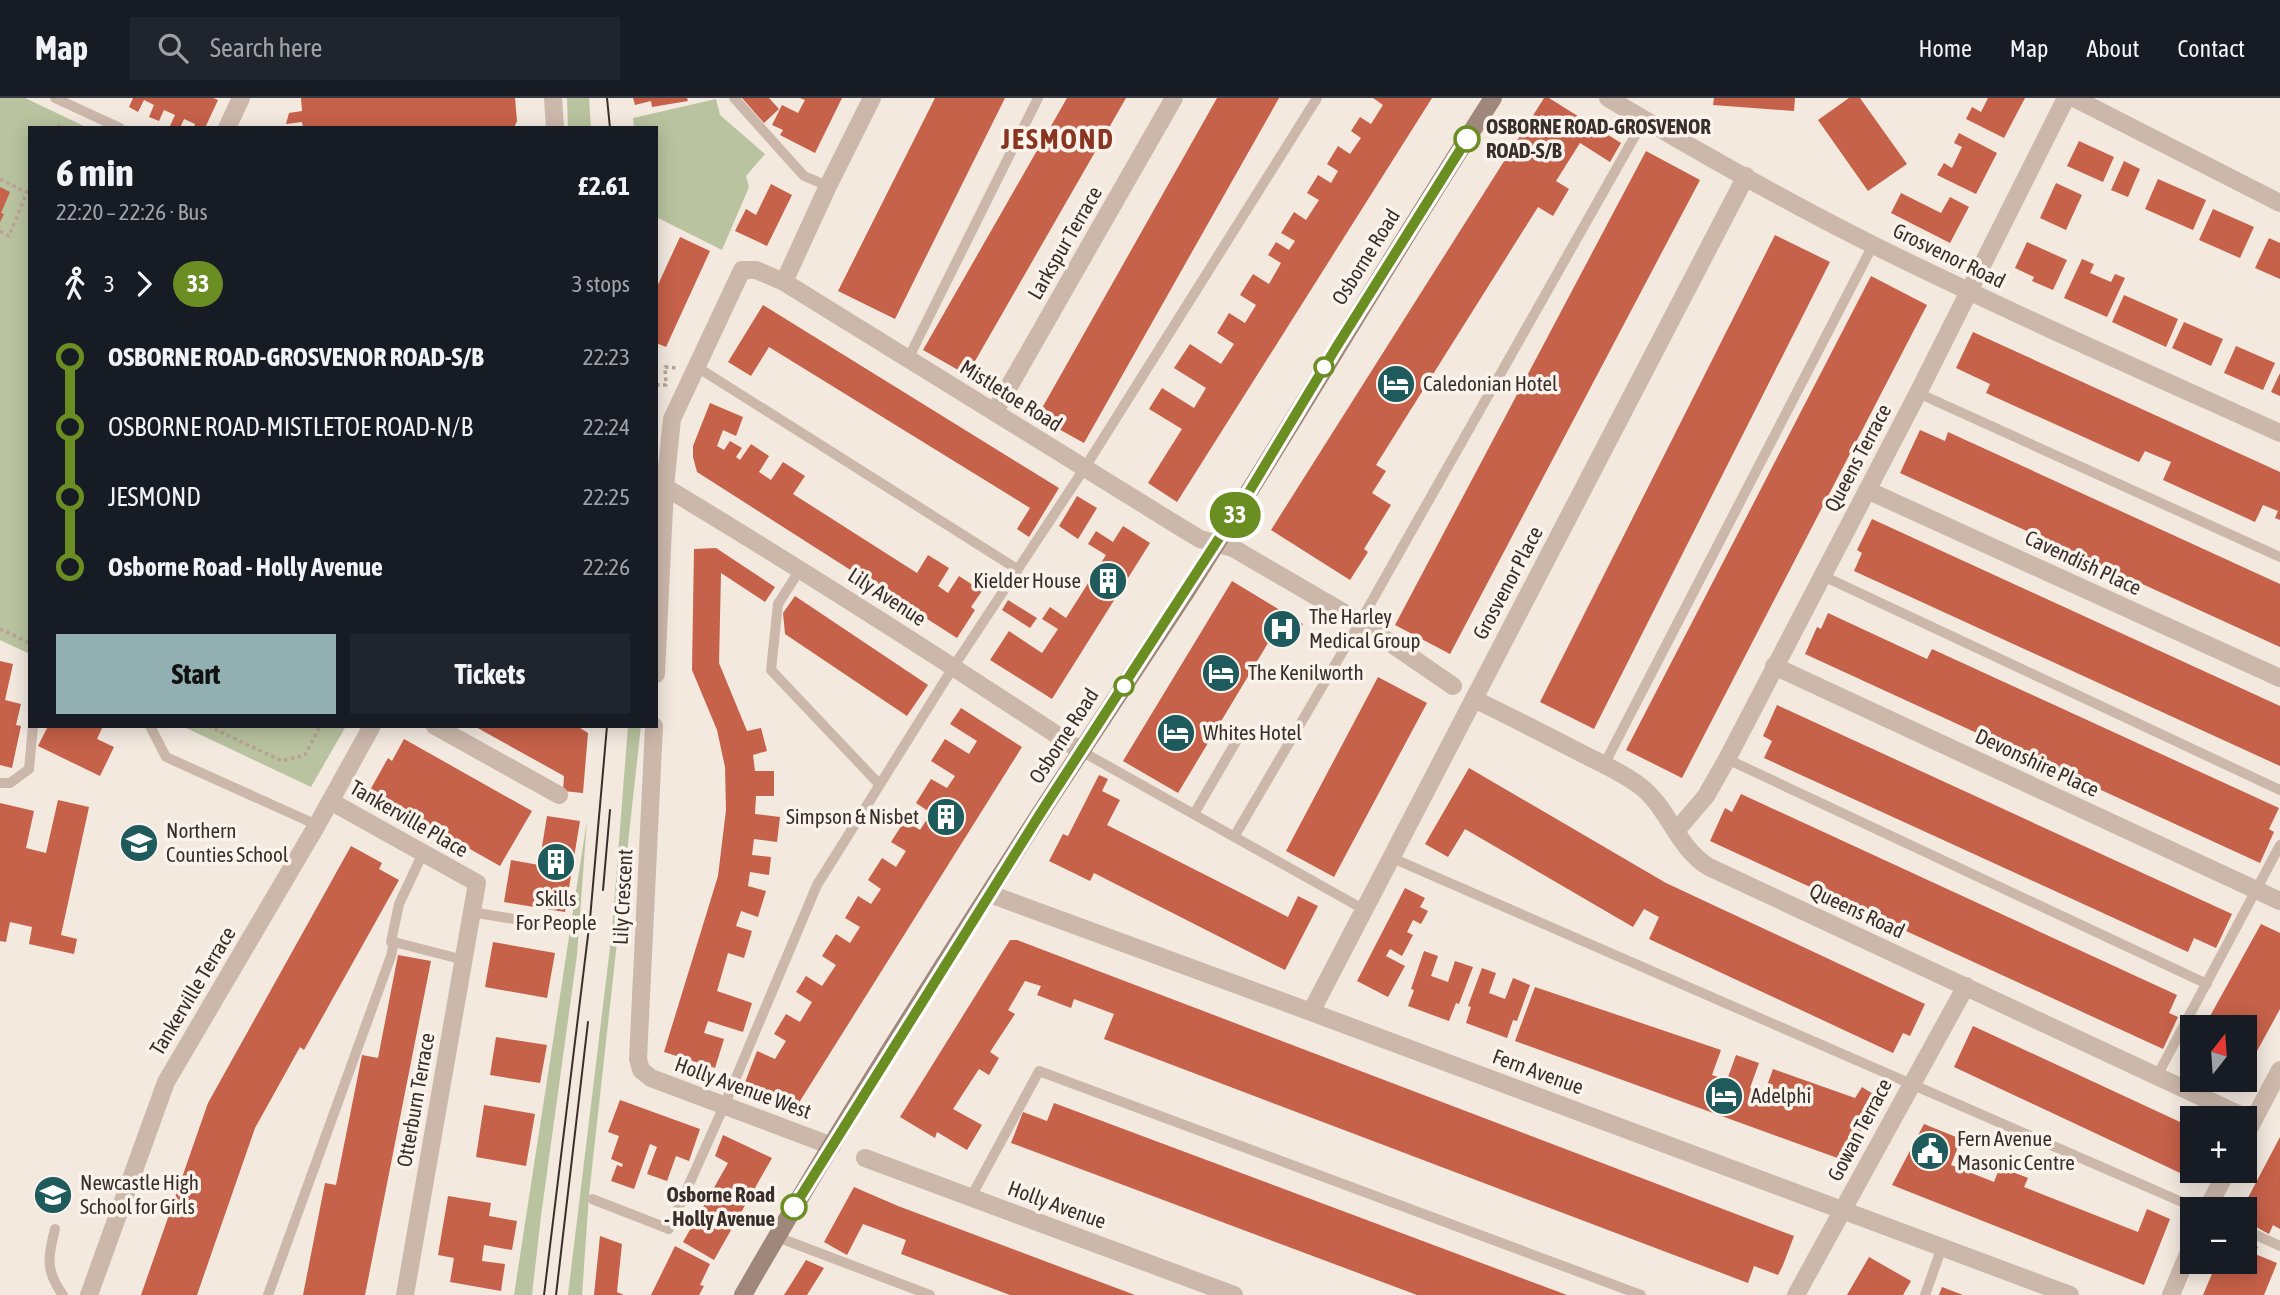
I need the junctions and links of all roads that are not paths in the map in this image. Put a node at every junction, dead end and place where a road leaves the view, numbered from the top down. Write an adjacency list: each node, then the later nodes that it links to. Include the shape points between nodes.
1 (55, 98): 14 (lane)
2 (242, 98): 15 (street)
3 (553, 98): 16 (street)
4 (734, 98): 18 (lane, via 804,176)
5 (872, 98): 18 (street)
6 (1038, 98): 23 (lane)
7 (1174, 98): 26 (street, Larkspur Terrace)
8 (1317, 98): 28 (lane)
9 (1493, 98): 31 (main road, Osborne Road)
10 (1608, 98): 13 (street, Grosvenor Road)
11 (2066, 98): 22 (street, Queens Terrace)
12 (2074, 98): 19 (street)
13 (1644, 120): 17 (street, Grosvenor Road); 36 (lane)
14 (116, 126)
15 (228, 126)
16 (555, 126)
17 (1746, 176): 20 (street, Grosvenor Road); 42 (street, Grosvenor Place)
18 (828, 186): 21 (street)
19 (2280, 203)
20 (1873, 245): 22 (street, Grosvenor Road); 51 (lane)
21 (785, 282): 23 (street, Mistletoe Road); 24 (street, Mistletoe Road, via 756,270 742,270)
22 (1968, 291): 25 (street, Queens Terrace); 27 (street, Grosvenor Road)
23 (908, 359): 26 (street, Mistletoe Road)
24 (698, 366): 29 (street, via 672,419); 34 (lane)
25 (1918, 393): 30 (street, Queens Terrace); 32 (lane)
26 (995, 411): 28 (street, Mistletoe Road)
27 (2280, 433)
28 (1084, 469): 31 (street, Mistletoe Road, via 1200,539); 34 (lane)
29 (665, 487): 33 (street, Lily Avenue); 37 (street)
30 (1867, 489): 35 (street, Queens Terrace); 40 (street, Cavendish Place)
31 (1216, 544): 36 (street, via 1233,548); 49 (main road, Osborne Road)
32 (2280, 557)
33 (800, 568): 38 (street, Lily Avenue); 53 (lane, via 778,604 771,670)
34 (1017, 569): 38 (lane)
35 (1821, 575): 39 (street, Queens Terrace); 54 (lane)
36 (1360, 622): 41 (street); 60 (lane)
37 (658, 632)
38 (954, 666): 49 (street, Lily Avenue); 53 (lane)
39 (1774, 666): 50 (street, Queens Terrace); 64 (street, Devonshire Place)
40 (2280, 678)
41 (1453, 686)
42 (1474, 699): 51 (street, Queens Road); 63 (street, Grosvenor Place)
43 (33, 728): 52 (lane, via 29,769 10,783)
44 (151, 728): 58 (lane, via 166,757)
45 (371, 728): 56 (street, Tankerville Terrace)
46 (440, 728): 55 (street)
47 (654, 728): 75 (street, Lily Crescent)
48 (1241, 733): 57 (lane)
49 (1081, 751): 57 (lane); 65 (main road, Osborne Road)
50 (1727, 759): 59 (street, Queens Terrace, via 1706,796); 72 (lane)
51 (1604, 765): 59 (street, Queens Road, via 1651,795)
52 (0, 783)
53 (879, 784): 79 (lane, via 817,885)
54 (2280, 790)
55 (559, 795)
56 (330, 801): 58 (street, Tankerville Terrace); 62 (street, Tankerville Place)
57 (1194, 814): 60 (lane)
58 (317, 825): 95 (street, Tankerville Terrace, via 166,1082)
59 (1676, 831): 73 (street, Queens Road, via 1687,850 1709,867)
60 (1234, 837): 67 (lane)
61 (2280, 845): 64 (lane)
62 (423, 853): 68 (street, Tankerville Place, via 477,883); 70 (lane, via 399,904)
63 (1390, 857): 67 (street, Grosvenor Place); 78 (lane)
64 (2256, 889): 66 (street, Devonshire Place); 72 (lane)
65 (990, 894): 74 (street, Fern Avenue); 82 (main road, Osborne Road)
66 (2280, 901)
67 (1363, 909): 74 (street, Grosvenor Place)
68 (471, 912): 69 (lane); 71 (street, Otterburn Terrace)
69 (551, 925)
70 (394, 942): 71 (lane); 96 (lane)
71 (464, 960): 97 (street, Otterburn Terrace)
72 (2207, 984): 77 (lane)
73 (1966, 986): 77 (street, Queens Road); 78 (street, Gowan Terrace)
74 (1311, 1012): 87 (street, Fern Avenue)
75 (641, 1070): 79 (street, Holly Avenue West, via 650,1078)
76 (2280, 1070): 81 (street)
77 (2157, 1076): 80 (street, Queens Road)
78 (1911, 1083): 86 (lane); 87 (street, Gowan Terrace)
79 (724, 1106): 82 (street, Holly Avenue West); 85 (lane, via 669,1229)
80 (2210, 1106)
81 (2257, 1113)
82 (832, 1146): 90 (main road, Osborne Road)
83 (864, 1158): 84 (street, Holly Avenue)
84 (971, 1198): 100 (street, Holly Avenue); 101 (lane, via 1039,1071)
85 (592, 1199)
86 (2180, 1201)
87 (1844, 1210): 92 (street, Fern Avenue); 102 (street, Gowan Terrace)
88 (55, 1229): 94 (lane, via 48,1258 53,1282)
89 (2257, 1235): 91 (lane)
90 (777, 1237): 98 (main road, Osborne Road); 99 (lane)
91 (2280, 1246)
92 (1942, 1247): 103 (lane); 104 (street, Fern Avenue)
93 (2180, 1273): 105 (street)
94 (64, 1295)
95 (89, 1295)
96 (268, 1295)
97 (405, 1295)
98 (743, 1295)
99 (930, 1295)
100 (1234, 1295)
101 (1641, 1295)
102 (1796, 1295)
103 (1925, 1295)
104 (2068, 1295)
105 (2171, 1295)

